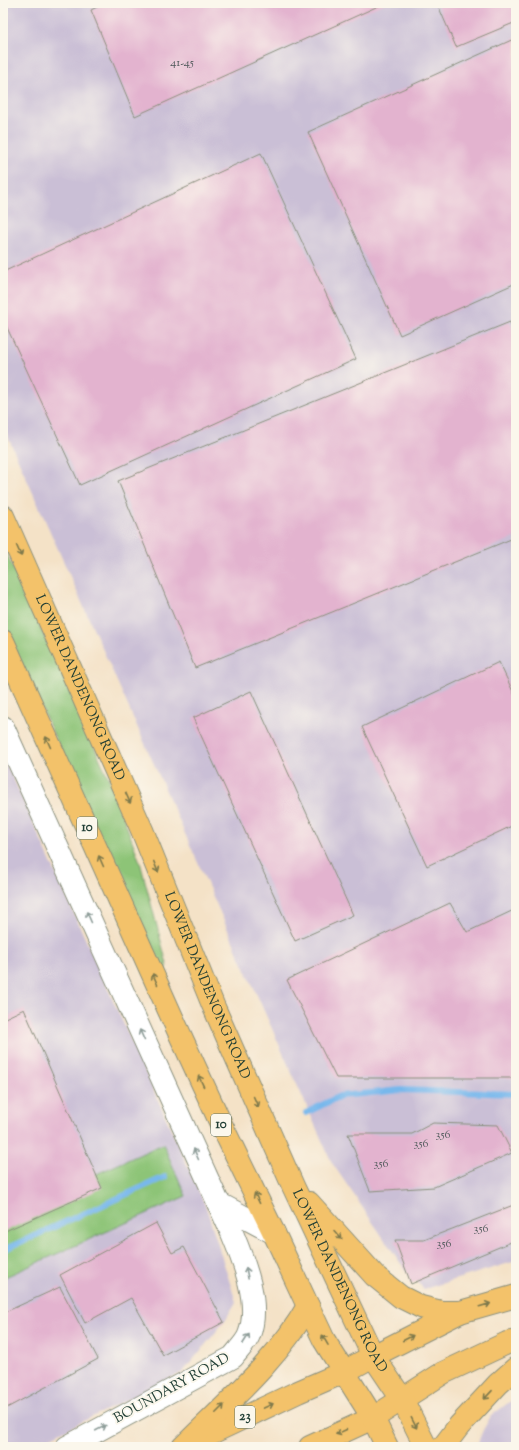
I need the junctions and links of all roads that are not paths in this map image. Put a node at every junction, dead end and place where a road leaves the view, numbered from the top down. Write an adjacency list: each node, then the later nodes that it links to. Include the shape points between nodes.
1 (3, 516): 4 (main road, LOWER DANDENONG ROAD, one-way to 4, via 139,823 213,1005)
2 (3, 641): 6 (main road, 10, one-way to 2, via 212,1105)
3 (3, 727): 5 (street, one-way to 3)
4 (293, 1186): 9 (main road, one-way to 9, via 375,1276 401,1297 420,1307 441,1312); 11 (main road, LOWER DANDENONG ROAD)
5 (218, 1202): 6 (street); 16 (street, BOUNDARY ROAD, one-way to 5, via 233,1357 249,1336 254,1311 246,1267)
6 (274, 1233): 8 (main road, 10)
7 (516, 1296): 9 (main road, 23, one-way to 7)
8 (308, 1306): 13 (main road, 10, one-way to 8); 17 (main road, one-way to 8, via 266,1363 299,1322)
9 (460, 1312): 11 (main road, 23, one-way to 9)
10 (516, 1341): 14 (main road, via 444,1373)
11 (373, 1356): 13 (main road, 23); 14 (main road, LOWER DANDENONG ROAD)
12 (516, 1368): 21 (main road, one-way to 21, via 473,1410)
13 (344, 1372): 15 (main road, 10); 17 (main road, 23, one-way to 13)
14 (402, 1399): 15 (main road); 20 (main road, LOWER DANDENONG ROAD, one-way to 20)
15 (373, 1418): 18 (main road, one-way to 18); 19 (main road, 10)
16 (67, 1447)
17 (182, 1447)
18 (310, 1447)
19 (387, 1447)
20 (426, 1447)
21 (443, 1447)

